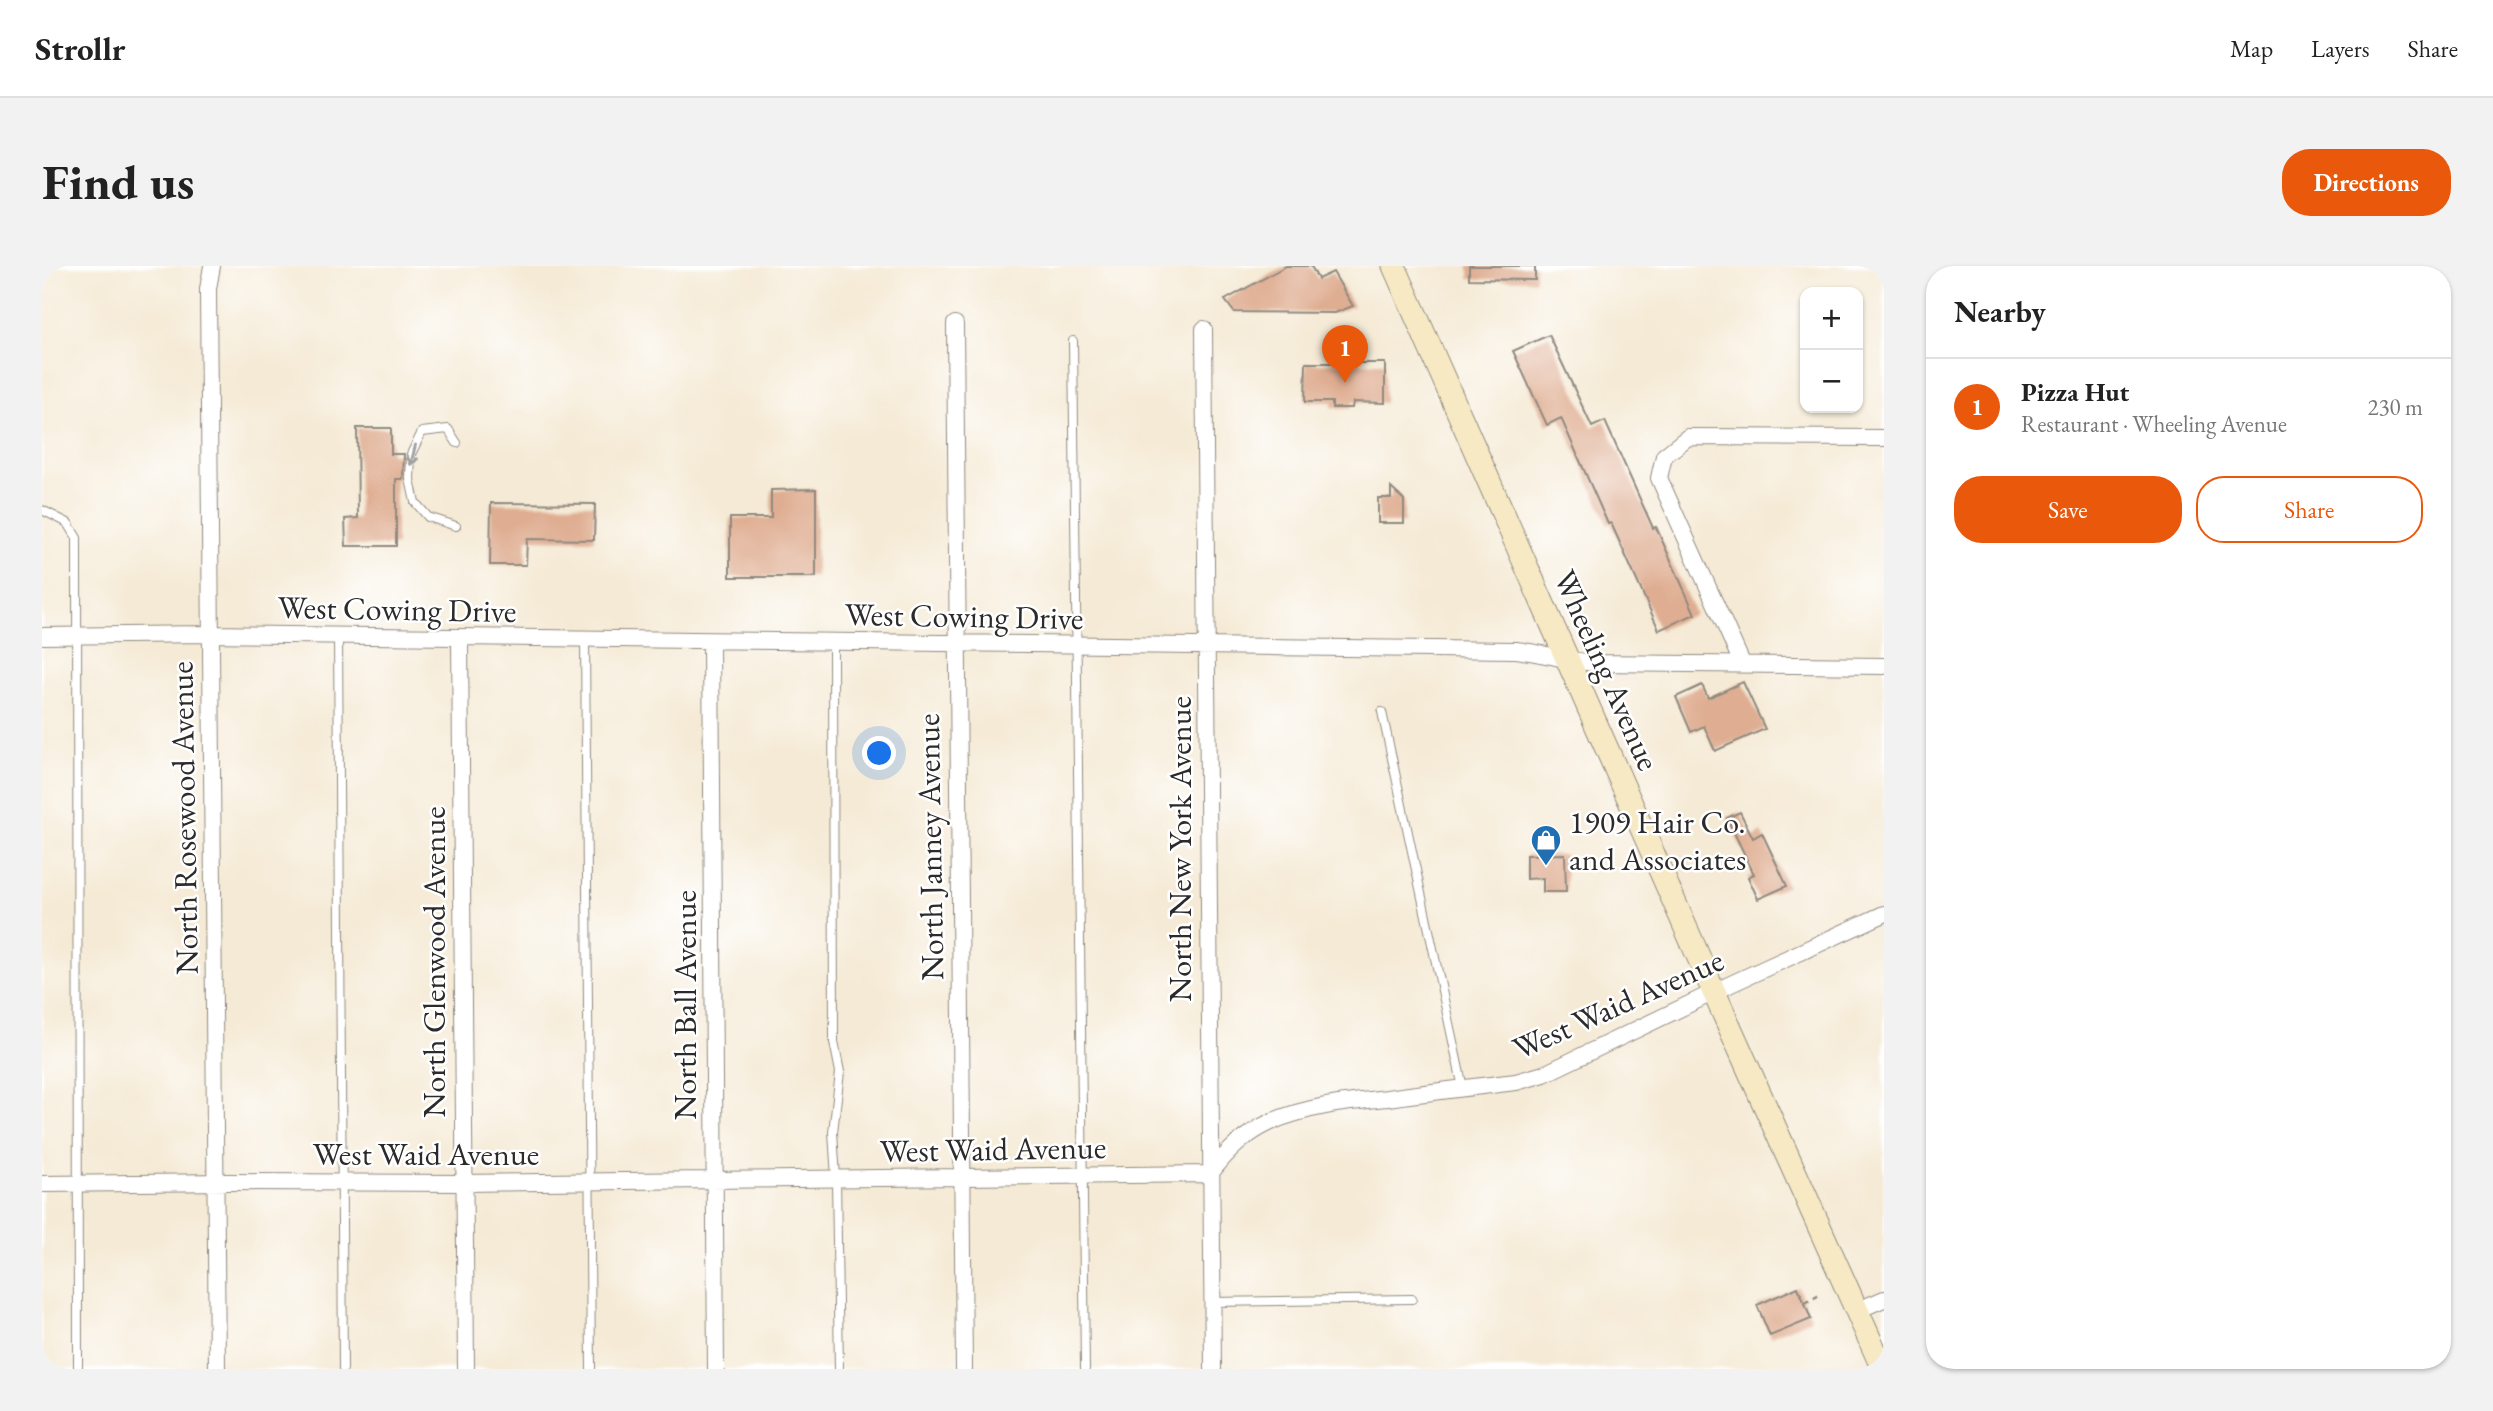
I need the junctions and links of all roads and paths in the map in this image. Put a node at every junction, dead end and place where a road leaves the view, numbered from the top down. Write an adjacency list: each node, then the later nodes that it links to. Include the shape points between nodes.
1 (212, 266): 10 (street, North Rosewood Avenue, via 208,289)
2 (1394, 266): 21 (main road, Wheeling Avenue)
3 (955, 324): 18 (street, North Janney Avenue)
4 (1204, 329): 20 (street, North New York Avenue)
5 (1073, 341): 19 (lane)
6 (1884, 438): 22 (street, via 1688,437 1664,456 1660,478)
7 (457, 443): 9 (lane, one-way to 9, via 448,429 422,432 411,454 410,479 415,502 428,517)
8 (42, 510): 11 (lane, via 68,523 77,538)
9 (456, 526)
10 (210, 634): 11 (street, West Cowing Drive); 13 (street, West Cowing Drive); 35 (street, North Rosewood Avenue)
11 (79, 635): 12 (street, West Cowing Drive); 38 (lane)
12 (42, 636)
13 (338, 636): 14 (street, West Cowing Drive); 34 (lane)
14 (460, 638): 15 (street, West Cowing Drive); 36 (street, North Glenwood Avenue)
15 (585, 640): 16 (street, West Cowing Drive); 33 (lane)
16 (710, 641): 17 (street, West Cowing Drive); 32 (street, North Ball Avenue)
17 (833, 642): 18 (street, West Cowing Drive); 30 (lane, via 834,1042 840,1072 833,1132)
18 (956, 643): 19 (street, West Cowing Drive); 31 (street, North Janney Avenue)
19 (1078, 645): 20 (street, West Cowing Drive); 29 (lane)
20 (1207, 646): 21 (street, West Cowing Drive, via 1516,650); 28 (street, North New York Avenue)
21 (1567, 660): 22 (street, West Cowing Drive); 26 (main road, Wheeling Avenue)
22 (1742, 663): 23 (street, West Cowing Drive)
23 (1884, 666)
24 (1382, 712): 27 (lane)
25 (1884, 914): 26 (street, West Waid Avenue)
26 (1714, 992): 27 (street, West Waid Avenue, via 1544,1074); 44 (main road, Wheeling Avenue)
27 (1463, 1088): 28 (street, West Waid Avenue, via 1346,1103 1273,1121 1238,1142)
28 (1210, 1174): 29 (street, West Waid Avenue); 42 (street, North New York Avenue)
29 (1082, 1176): 31 (street, West Waid Avenue); 53 (lane)
30 (836, 1178): 31 (street, West Waid Avenue); 32 (street, West Waid Avenue); 51 (lane)
31 (962, 1178): 52 (street, North Janney Avenue)
32 (714, 1179): 33 (street, West Waid Avenue); 50 (street, North Ball Avenue)
33 (589, 1181): 36 (street, West Waid Avenue); 49 (lane)
34 (343, 1182): 35 (street, West Waid Avenue); 36 (street, West Waid Avenue); 47 (lane)
35 (216, 1183): 38 (street, West Waid Avenue); 46 (street, North Rosewood Avenue)
36 (464, 1183): 48 (street, North Glenwood Avenue)
37 (42, 1184): 38 (street, West Waid Avenue)
38 (77, 1184): 45 (lane)
39 (1821, 1294): 43 (path)
40 (1412, 1299): 42 (lane)
41 (1884, 1299): 44 (street)
42 (1212, 1302): 54 (street, North New York Avenue)
43 (1805, 1303)
44 (1858, 1310): 55 (main road, Wheeling Avenue)
45 (78, 1369)
46 (217, 1369)
47 (343, 1369)
48 (466, 1369)
49 (591, 1369)
50 (716, 1369)
51 (839, 1369)
52 (964, 1369)
53 (1085, 1369)
54 (1213, 1369)
55 (1883, 1369)

